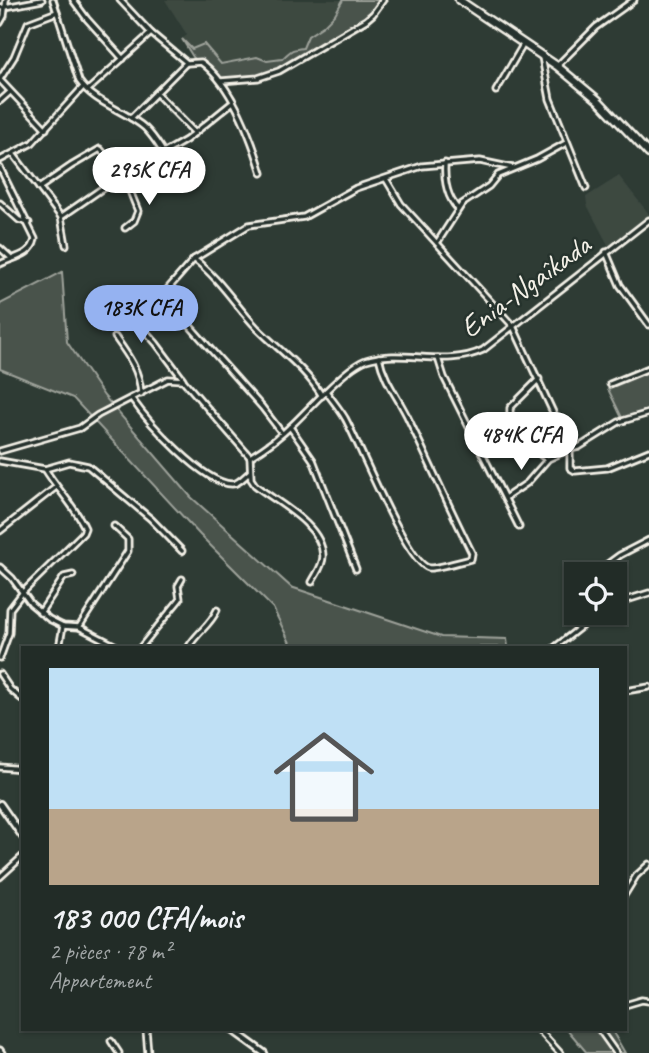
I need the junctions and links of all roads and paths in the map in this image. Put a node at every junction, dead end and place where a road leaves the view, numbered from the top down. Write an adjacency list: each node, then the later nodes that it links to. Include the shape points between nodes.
1 (6, 0): 9 (street)
2 (42, 0): 9 (street)
3 (53, 0): 10 (street)
4 (73, 0): 15 (street)
5 (120, 0): 12 (street)
6 (383, 0): 19 (street, via 366,20 279,71)
7 (459, 0): 13 (highway)
8 (634, 0): 17 (street, via 596,27)
9 (3, 8): 11 (street)
10 (57, 12): 18 (street, via 28,23); 20 (street)
11 (0, 23)
12 (151, 33): 15 (street); 16 (street)
13 (524, 43): 14 (highway); 22 (street)
14 (542, 55): 17 (highway); 30 (street, via 550,99)
15 (123, 58): 21 (street)
16 (187, 63): 19 (street, via 201,62); 24 (street)
17 (557, 66): 31 (highway)
18 (0, 80): 23 (street)
19 (221, 81): 26 (street)
20 (83, 87): 21 (street); 28 (street)
21 (88, 91): 27 (street)
22 (496, 91)
23 (10, 92): 25 (street); 28 (street)
24 (156, 93): 27 (street); 29 (street)
25 (0, 101)
26 (233, 102): 29 (street); 38 (street)
27 (131, 118): 32 (street)
28 (46, 129): 33 (street)
29 (195, 133): 32 (street)
30 (566, 143): 37 (street); 43 (street)
31 (648, 150)
32 (164, 153): 39 (street); 40 (street)
33 (14, 155): 34 (street); 42 (street)
34 (0, 160)
35 (445, 163): 37 (street, via 480,161); 41 (street); 45 (street, via 447,190)
36 (0, 168): 48 (street)
37 (513, 169): 45 (street, via 498,175)
38 (262, 173)
39 (124, 176): 42 (street, via 103,150 96,149); 46 (street); 49 (street, via 138,211)
40 (178, 178)
41 (386, 179): 50 (street, via 401,204); 55 (street, via 356,188 304,217 249,225)
42 (40, 188): 46 (street)
43 (586, 188)
44 (0, 202): 48 (street)
45 (458, 209): 50 (street)
46 (61, 217): 51 (street)
47 (649, 220): 53 (street, Enia-Ngaîkada)
48 (29, 223): 54 (street, via 33,249)
49 (125, 229)
50 (437, 243): 59 (street)
51 (66, 245)
52 (0, 248): 54 (street)
53 (606, 252): 58 (street, via 620,285); 59 (street, Enia-Ngaîkada)
54 (10, 258): 56 (street)
55 (194, 259): 69 (street, via 301,368); 73 (street, via 166,291 166,299)
56 (0, 264)
57 (115, 297): 64 (street)
58 (649, 325)
59 (513, 326): 62 (street, Enia-Ngaîkada, via 470,356); 65 (street)
60 (115, 337): 68 (street, via 136,370)
61 (379, 357): 62 (street, Enia-Ngaîkada); 67 (street, Enia-Ngaîkada, via 363,361); 67 (street, via 382,373 409,420 471,559 431,569 421,565 389,513 345,418)
62 (438, 358): 83 (street)
63 (649, 368): 66 (street)
64 (183, 380): 68 (street, via 168,379); 77 (street)
65 (539, 380): 74 (street); 78 (street, via 510,408 510,414)
66 (610, 384)
67 (326, 391): 69 (street, Enia-Ngaîkada)
68 (141, 395): 70 (street)
69 (322, 396): 72 (street, Enia-Ngaîkada)
70 (132, 399): 75 (street, via 80,428); 81 (street, via 200,470 230,484)
71 (649, 413): 74 (street, via 619,422)
72 (290, 427): 73 (street, Enia-Ngaîkada); 91 (street, via 313,460)
73 (282, 433): 77 (street, Enia-Ngaîkada)
74 (570, 449): 76 (street, via 570,468 575,471 607,468); 78 (street)
75 (0, 451)
76 (649, 451)
77 (250, 457): 81 (street)
78 (548, 459): 83 (street, via 527,483)
79 (0, 461): 80 (street)
80 (45, 469): 82 (street); 88 (street, via 69,462 88,466)
81 (251, 470): 94 (street, via 255,485 289,508 314,534 323,555)
82 (56, 487): 86 (street); 95 (street, via 85,528)
83 (505, 498): 85 (street)
84 (114, 526): 102 (street, via 128,539 128,551)
85 (519, 527)
86 (0, 531)
87 (649, 540): 89 (street)
88 (182, 551)
89 (610, 562)
90 (0, 567): 95 (street)
91 (356, 569)
92 (73, 575): 99 (street, via 64,577)
93 (182, 579): 105 (street, via 180,599)
94 (312, 582)
95 (23, 592): 99 (street); 108 (street, via 10,609 9,633)
96 (649, 593): 97 (street)
97 (627, 600)
98 (217, 610): 106 (street)
99 (40, 613): 101 (street)
100 (583, 625): 107 (street)
101 (64, 626): 102 (street); 103 (street)
102 (79, 627): 104 (street)
103 (59, 646)
104 (116, 646)
105 (142, 646)
106 (189, 646)
107 (557, 646)
108 (0, 658)
109 (0, 674): 112 (street)
110 (649, 687): 111 (street)
111 (627, 691)
112 (21, 698)
113 (0, 767): 114 (street)
114 (21, 769)
115 (0, 804): 116 (street)
116 (21, 834)
117 (21, 858): 119 (street)
118 (649, 864): 120 (street)
119 (0, 877)
120 (627, 891)
121 (649, 1001): 122 (street)
122 (627, 1004)
123 (146, 1031): 128 (street)
124 (234, 1031): 131 (street)
125 (540, 1031): 132 (street)
126 (600, 1031): 133 (street)
127 (111, 1041): 129 (street)
128 (147, 1051): 130 (street)
129 (119, 1053)
130 (142, 1053)
131 (264, 1053)
132 (559, 1053)
133 (616, 1053)

